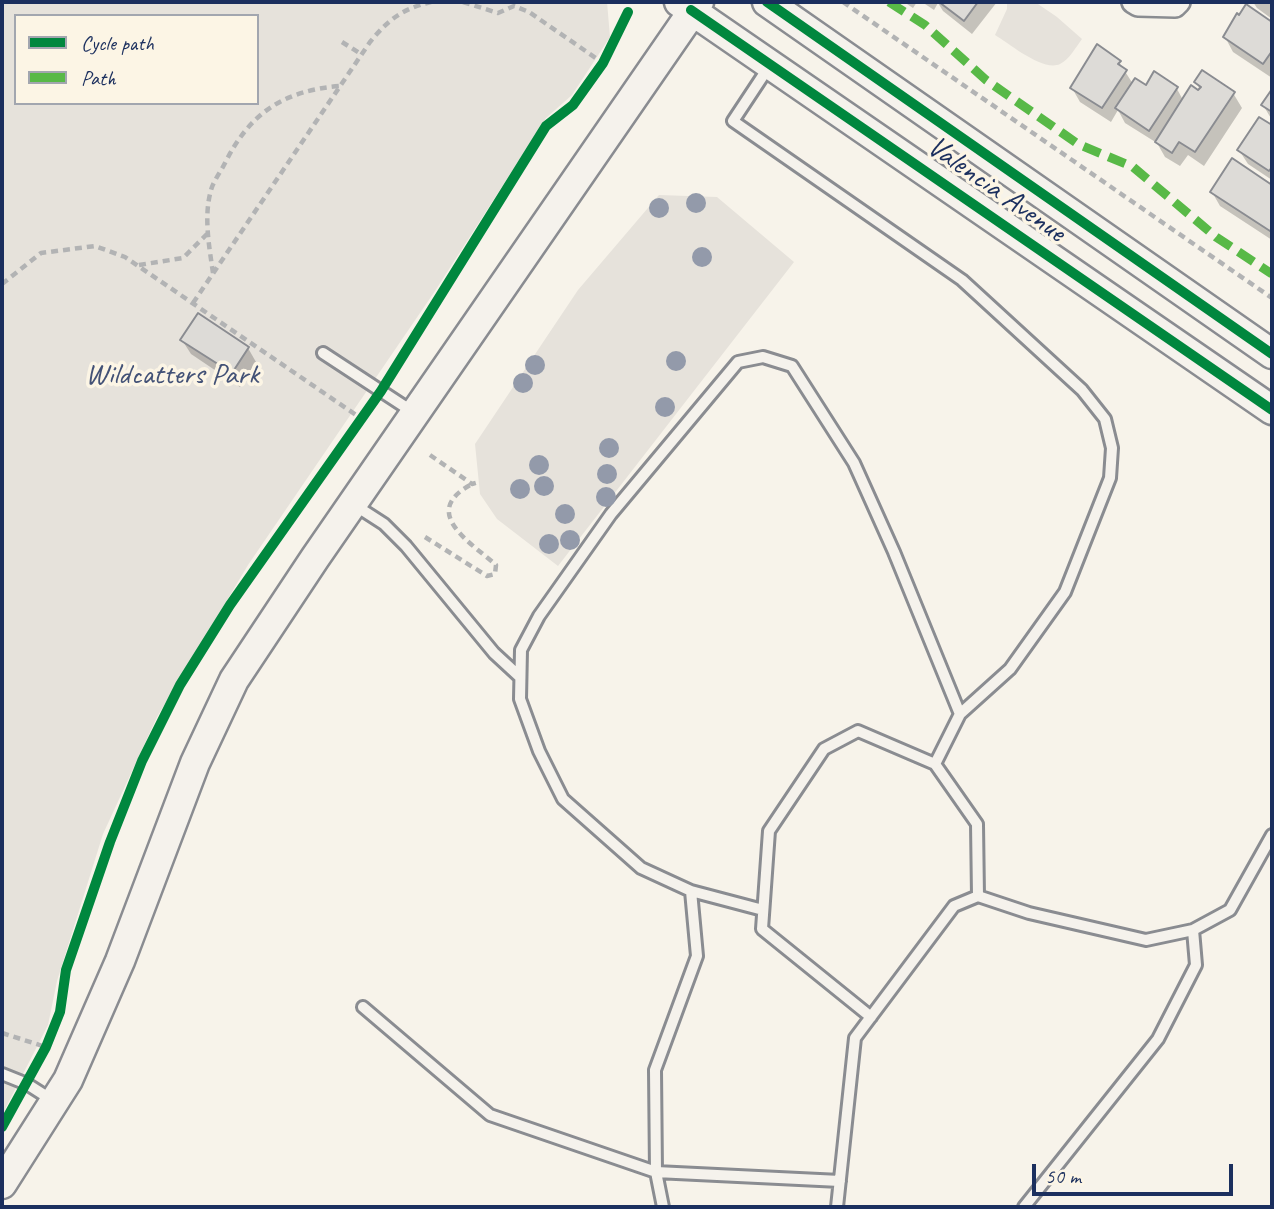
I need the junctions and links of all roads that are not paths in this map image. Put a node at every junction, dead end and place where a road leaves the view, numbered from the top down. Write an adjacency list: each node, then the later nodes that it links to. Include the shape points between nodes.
1 (767, 2): 7 (street, Valencia Avenue)
2 (1133, 2): 4 (street)
3 (691, 4): 5 (street, Valencia Avenue); 9 (street)
4 (1177, 4)
5 (771, 64): 8 (street, Valencia Avenue); 12 (lane, via 733,121 962,280 1082,390 1105,419 1112,448 1110,478 1065,592 1010,669)
6 (323, 353): 9 (lane)
7 (1272, 354)
8 (1272, 410)
9 (415, 414): 10 (street)
10 (353, 504): 11 (lane, via 384,524 406,546 494,653); 22 (street, via 234,680 195,763 120,961)
11 (520, 677): 12 (lane, via 520,650 611,514 738,362 762,357 792,366 854,463); 15 (lane, via 520,699 564,799 641,868)
12 (960, 714): 13 (lane)
13 (935, 764): 16 (lane, via 977,824); 17 (lane, via 858,731 824,749 769,831)
14 (1272, 835): 18 (lane, via 1230,910)
15 (691, 891): 17 (lane); 23 (lane, via 697,956 654,1070)
16 (978, 896): 18 (lane, via 1029,913 1146,940); 20 (lane, via 954,906)
17 (763, 910): 20 (lane, via 762,929)
18 (1193, 930): 28 (lane, via 1196,965 1158,1039)
19 (363, 1007): 23 (lane, via 490,1115)
20 (871, 1017): 24 (lane, via 855,1038)
21 (2, 1074): 22 (lane)
22 (55, 1101): 25 (street)
23 (656, 1172): 24 (lane); 26 (lane)
24 (840, 1181): 27 (lane)
25 (2, 1184)
26 (663, 1207)
27 (837, 1207)
28 (1024, 1207)

